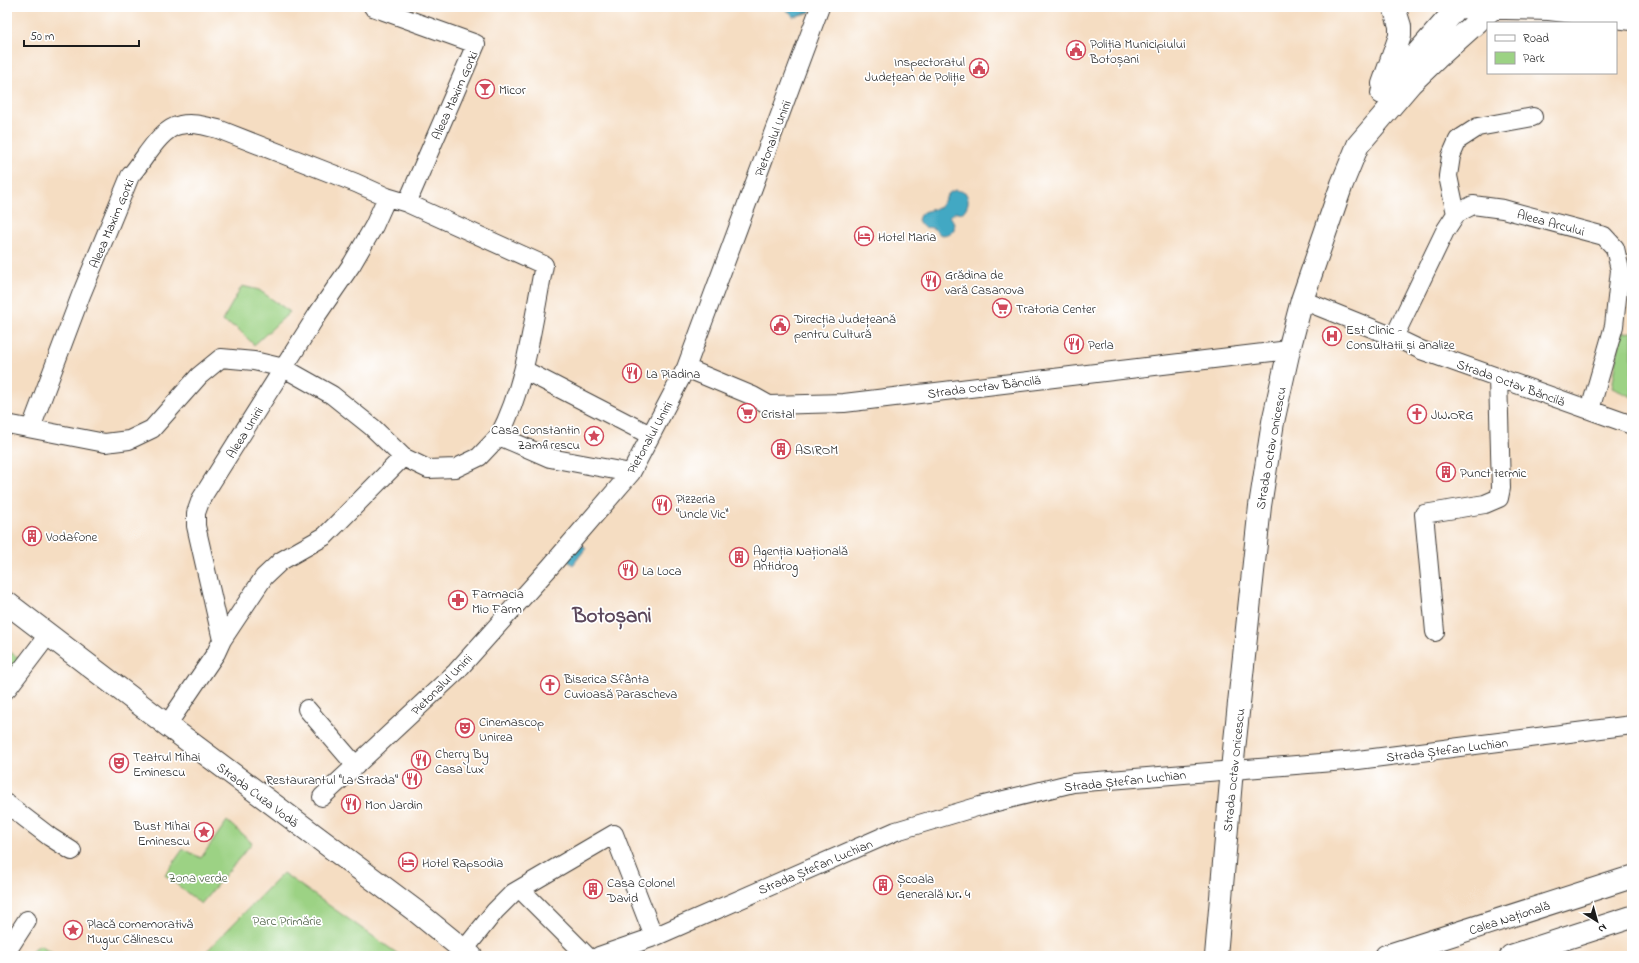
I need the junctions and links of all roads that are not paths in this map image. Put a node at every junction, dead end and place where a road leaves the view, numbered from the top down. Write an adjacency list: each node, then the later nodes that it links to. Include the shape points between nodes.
1 (373, 7): 13 (street, Aleea Maxim Gorki, via 476,44)
2 (820, 7): 19 (street, Pietonalul Unirii)
3 (1394, 7): 9 (street, via 1400,26 1400,36)
4 (1454, 7): 5 (street)
5 (1458, 7): 6 (street); 9 (street)
6 (1493, 8): 7 (street); 11 (street, Strada Octav Onicescu, via 1411,83)
7 (1549, 8): 8 (street)
8 (1632, 19)
9 (1378, 98): 11 (street)
10 (1533, 117): 14 (street, via 1478,127 1458,140 1451,156 1448,176)
11 (1358, 145): 15 (street, Strada Octav Onicescu)
12 (387, 197): 13 (street, Aleea Maxim Gorki); 18 (street, Aleea Unirii, via 352,264); 25 (street, Aleea Maxim Gorki, via 218,129 194,124 179,125 163,134 130,176)
13 (407, 202): 20 (street, Aleea Maxim Gorki, via 544,265)
14 (1456, 214): 16 (street, via 1445,231); 22 (street, Aleea Arcului, via 1473,205 1503,209 1604,236 1615,248 1620,270 1614,326)
15 (1302, 300): 16 (street, Strada Octav Băncilă); 17 (street, Strada Octav Onicescu)
16 (1394, 337): 21 (street, Strada Octav Băncilă, via 1421,350)
17 (1289, 350): 19 (street, Strada Octav Băncilă, via 844,402 769,405); 39 (street, Strada Octav Onicescu, via 1273,422 1260,506)
18 (284, 368): 25 (street, via 254,361 221,358 199,376 152,429 129,440 105,443); 28 (street, via 332,395 372,427); 33 (street, Aleea Unirii, via 201,499 196,513 196,526)
19 (686, 368): 26 (street, Pietonalul Unirii)
20 (524, 370): 26 (street); 27 (street)
21 (1498, 377): 22 (street, Strada Octav Băncilă); 31 (street, via 1501,488 1499,498 1485,504 1424,514)
22 (1590, 410): 24 (street, Strada Octav Băncilă)
23 (7, 424): 25 (street)
24 (1632, 425)
25 (31, 428)
26 (650, 435): 29 (street, Pietonalul Unirii)
27 (499, 436): 28 (street, via 479,457 456,468 428,469); 29 (street, via 550,458)
28 (403, 457): 33 (street, via 325,536 281,562 264,577)
29 (631, 473): 38 (street, Pietonalul Unirii, via 456,672)
30 (7, 604): 32 (street, Strada Cuza Vodă)
31 (1436, 632)
32 (48, 635): 34 (street); 36 (street, Strada Cuza Vodă)
33 (222, 640): 36 (street, via 216,653)
34 (7, 689)
35 (307, 709): 38 (street)
36 (166, 725): 49 (street, Strada Cuza Vodă, via 417,912)
37 (1632, 726): 39 (street, Strada Ștefan Luchian, via 1358,760)
38 (356, 766): 40 (street, Pietonalul Unirii)
39 (1232, 769): 47 (street, Strada Ștefan Luchian, via 1073,783 980,806 896,831); 52 (street, Strada Octav Onicescu)
40 (322, 797)
41 (7, 804): 42 (street)
42 (72, 851)
43 (1632, 877): 53 (street, Calea Națională)
44 (520, 890): 47 (street, via 614,834); 49 (street, via 513,893 496,911); 50 (street)
45 (1632, 917): 54 (street)
46 (27, 920): 48 (street)
47 (654, 937): 51 (street, Strada Ștefan Luchian)
48 (7, 952)
49 (469, 954)
50 (587, 956)
51 (599, 956)
52 (1216, 956)
53 (1386, 956)
54 (1511, 956)

